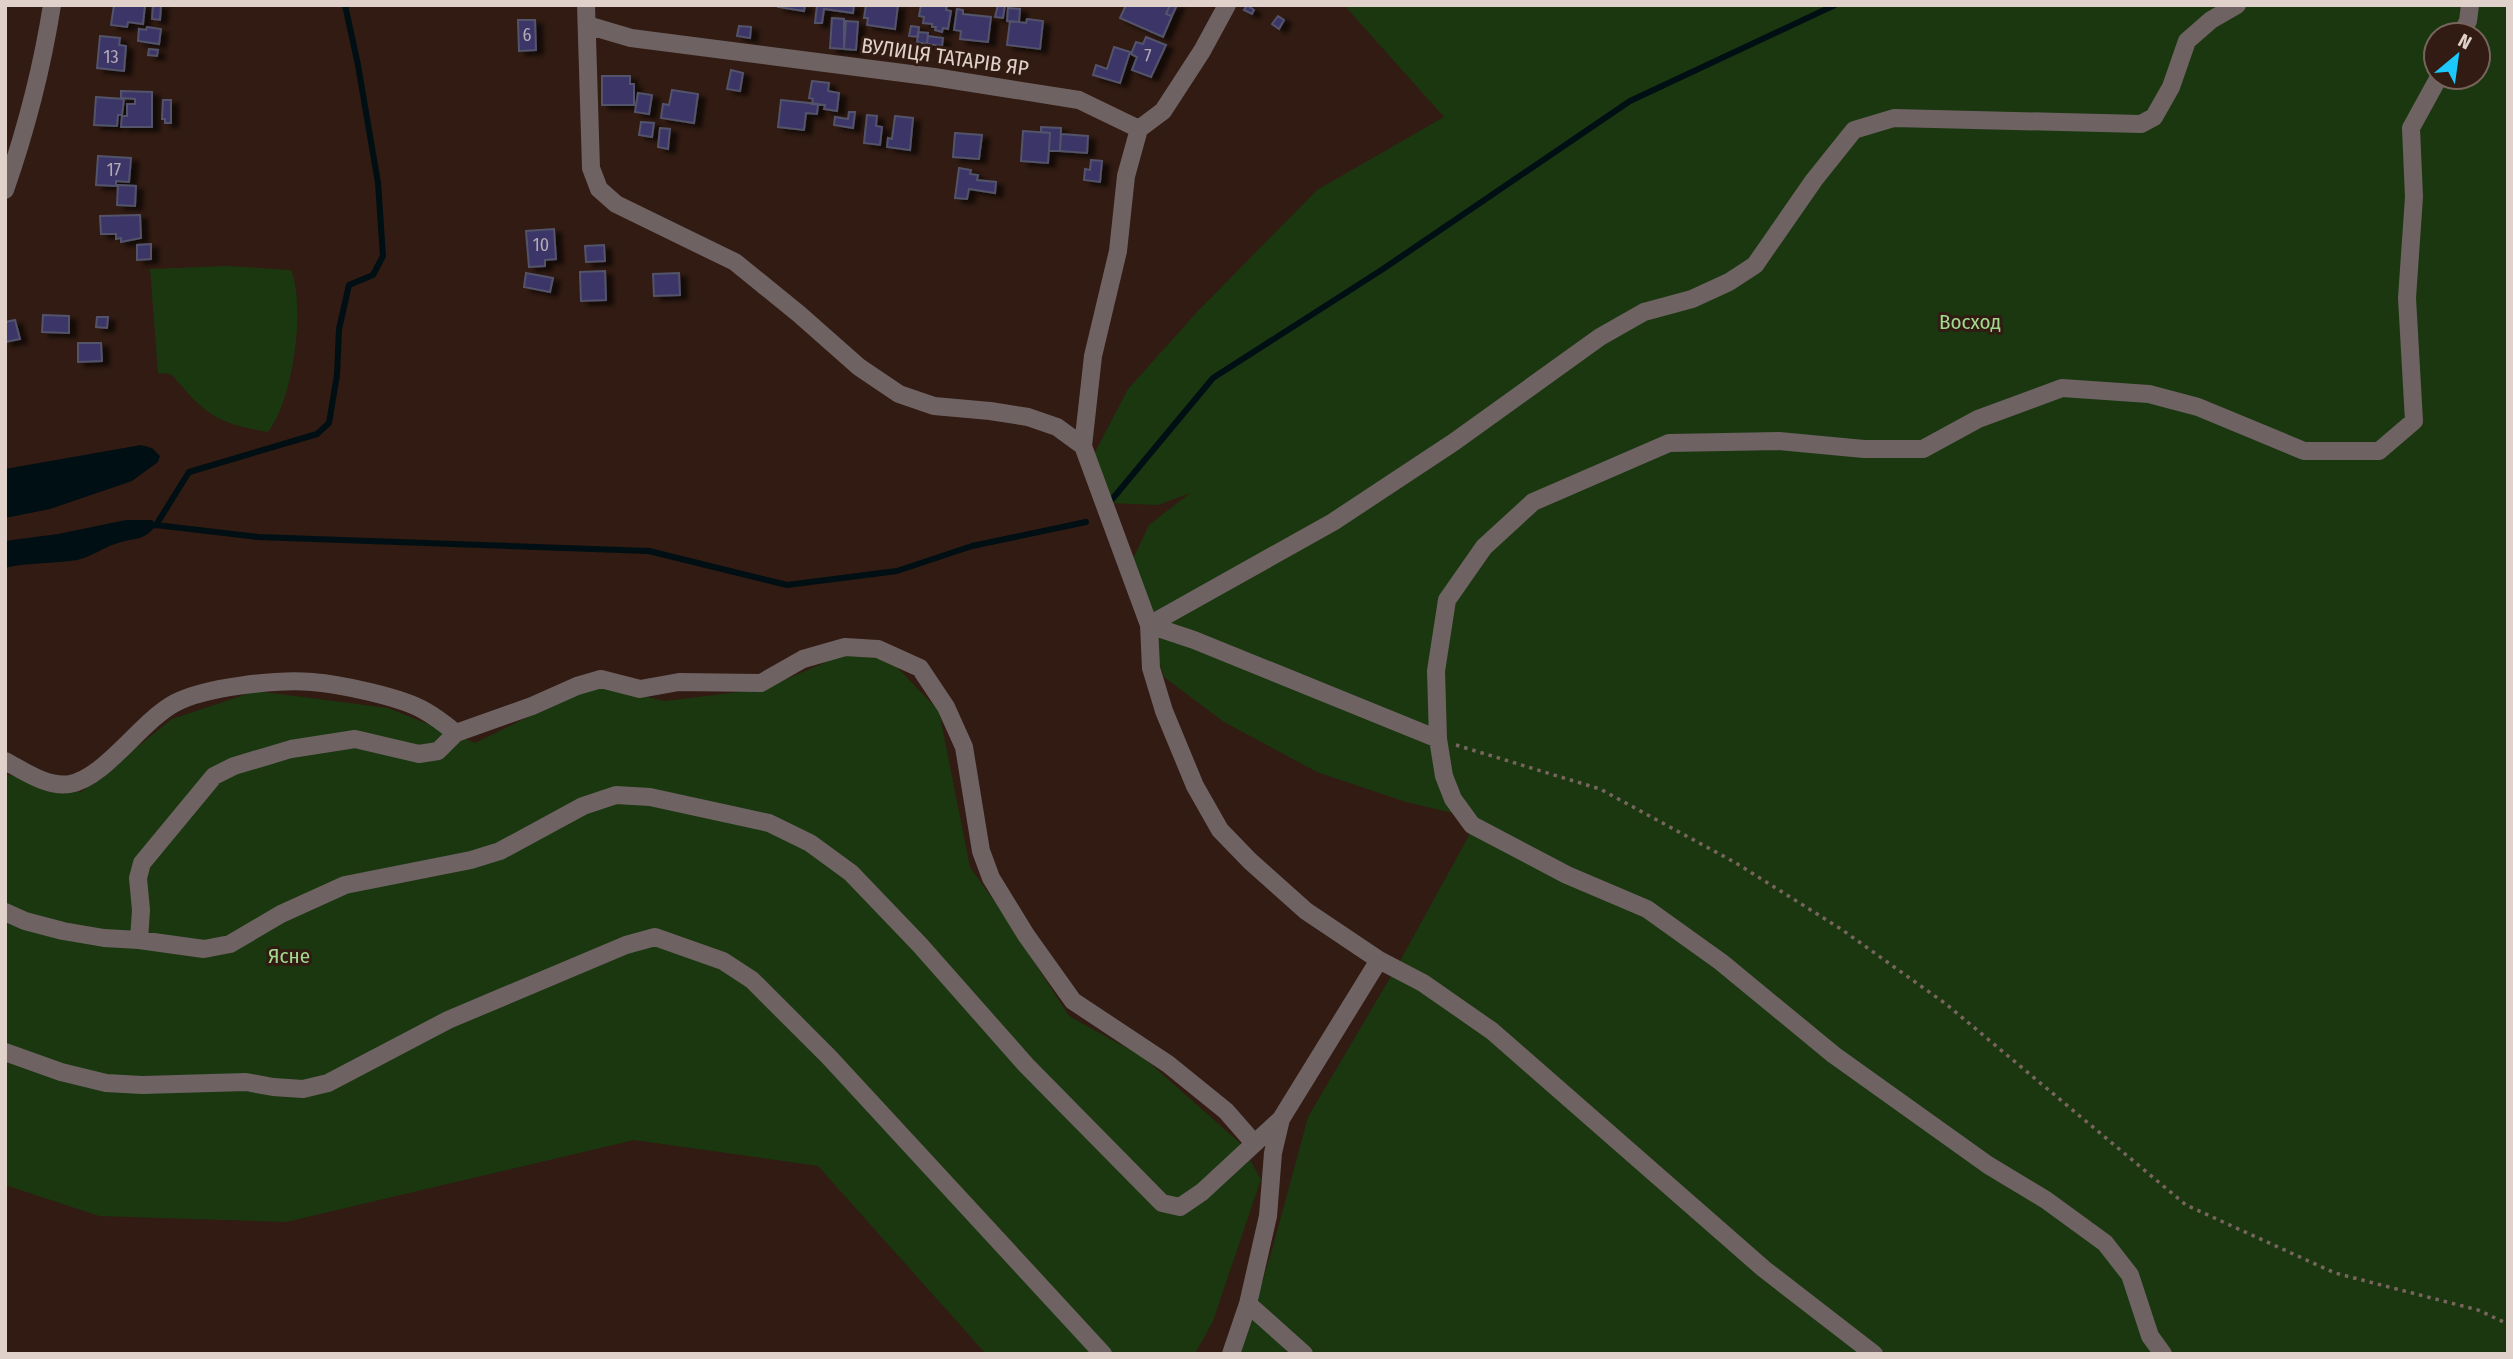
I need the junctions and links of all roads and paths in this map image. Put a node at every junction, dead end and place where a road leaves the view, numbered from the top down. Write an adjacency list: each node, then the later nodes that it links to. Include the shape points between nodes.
1 (52, 5): 8 (street, via 42,60)
2 (586, 5): 5 (street)
3 (1227, 5): 7 (street, via 1163,111)
4 (2237, 5): 10 (street, via 2187,41 2171,87 2154,117 2141,124 1894,118 1854,130 1755,265 1729,282 1644,312 1600,337 1334,523)
5 (587, 25): 7 (street, ВУЛИЦЯ ТАТАРІВ ЯР, via 631,38 1079,100); 9 (street, via 591,168 599,189 616,204 735,262 859,367 899,394 934,406 1028,417 1056,427)
6 (2431, 91): 12 (street, via 2411,128 2414,197 2407,298 2414,421 2379,451 2304,451 2198,407 2149,394 2062,387 1978,419 1923,449 1779,441 1669,443 1533,502 1484,547 1447,600 1436,671)
7 (1139, 129): 9 (street, via 1126,176 1118,251 1093,356)
8 (5, 190)
9 (1083, 446): 10 (street)
10 (1149, 625): 12 (street); 16 (street, via 1151,668 1164,711 1195,786 1220,830 1306,911)
11 (456, 733): 13 (street, via 424,710 390,697 312,682 263,684 206,692 175,703 141,727 91,774 70,784 49,782); 15 (street, via 438,751 419,754 355,738 331,740 291,748 214,776 142,863); 19 (street, via 601,679 640,689 679,682 761,683 803,659 845,647 878,649 920,668 946,707 964,747 981,851 991,878 1026,935 1073,1001 1168,1064 1226,1111)
12 (1438, 739): 21 (path, via 1600,789 1736,863 1841,929 1945,1004 2186,1205 2335,1273 2478,1310); 26 (street, via 1453,799 1472,825 1567,875 1647,909 1721,962 1834,1055 2105,1243 2130,1275 2150,1336)
13 (5, 761)
14 (5, 912): 15 (street, via 63,931)
15 (139, 940): 19 (street, via 204,948 230,944 291,908 345,884 481,857 583,806 616,795 650,797 769,823 810,843 851,873 1026,1065 1162,1203 1180,1207)
16 (1379, 960): 18 (street); 25 (street, via 1423,983 1492,1031 1764,1269)
17 (5, 1052): 22 (street, via 106,1083 246,1082 303,1089 328,1083 448,1020 655,937 723,961 752,980)
18 (1281, 1119): 19 (street); 20 (street, via 1268,1216)
19 (1254, 1143)
20 (1248, 1304): 23 (street); 24 (street)
21 (2508, 1324)
22 (1103, 1354)
23 (1231, 1354)
24 (1304, 1354)
25 (1874, 1354)
26 (2163, 1354)

